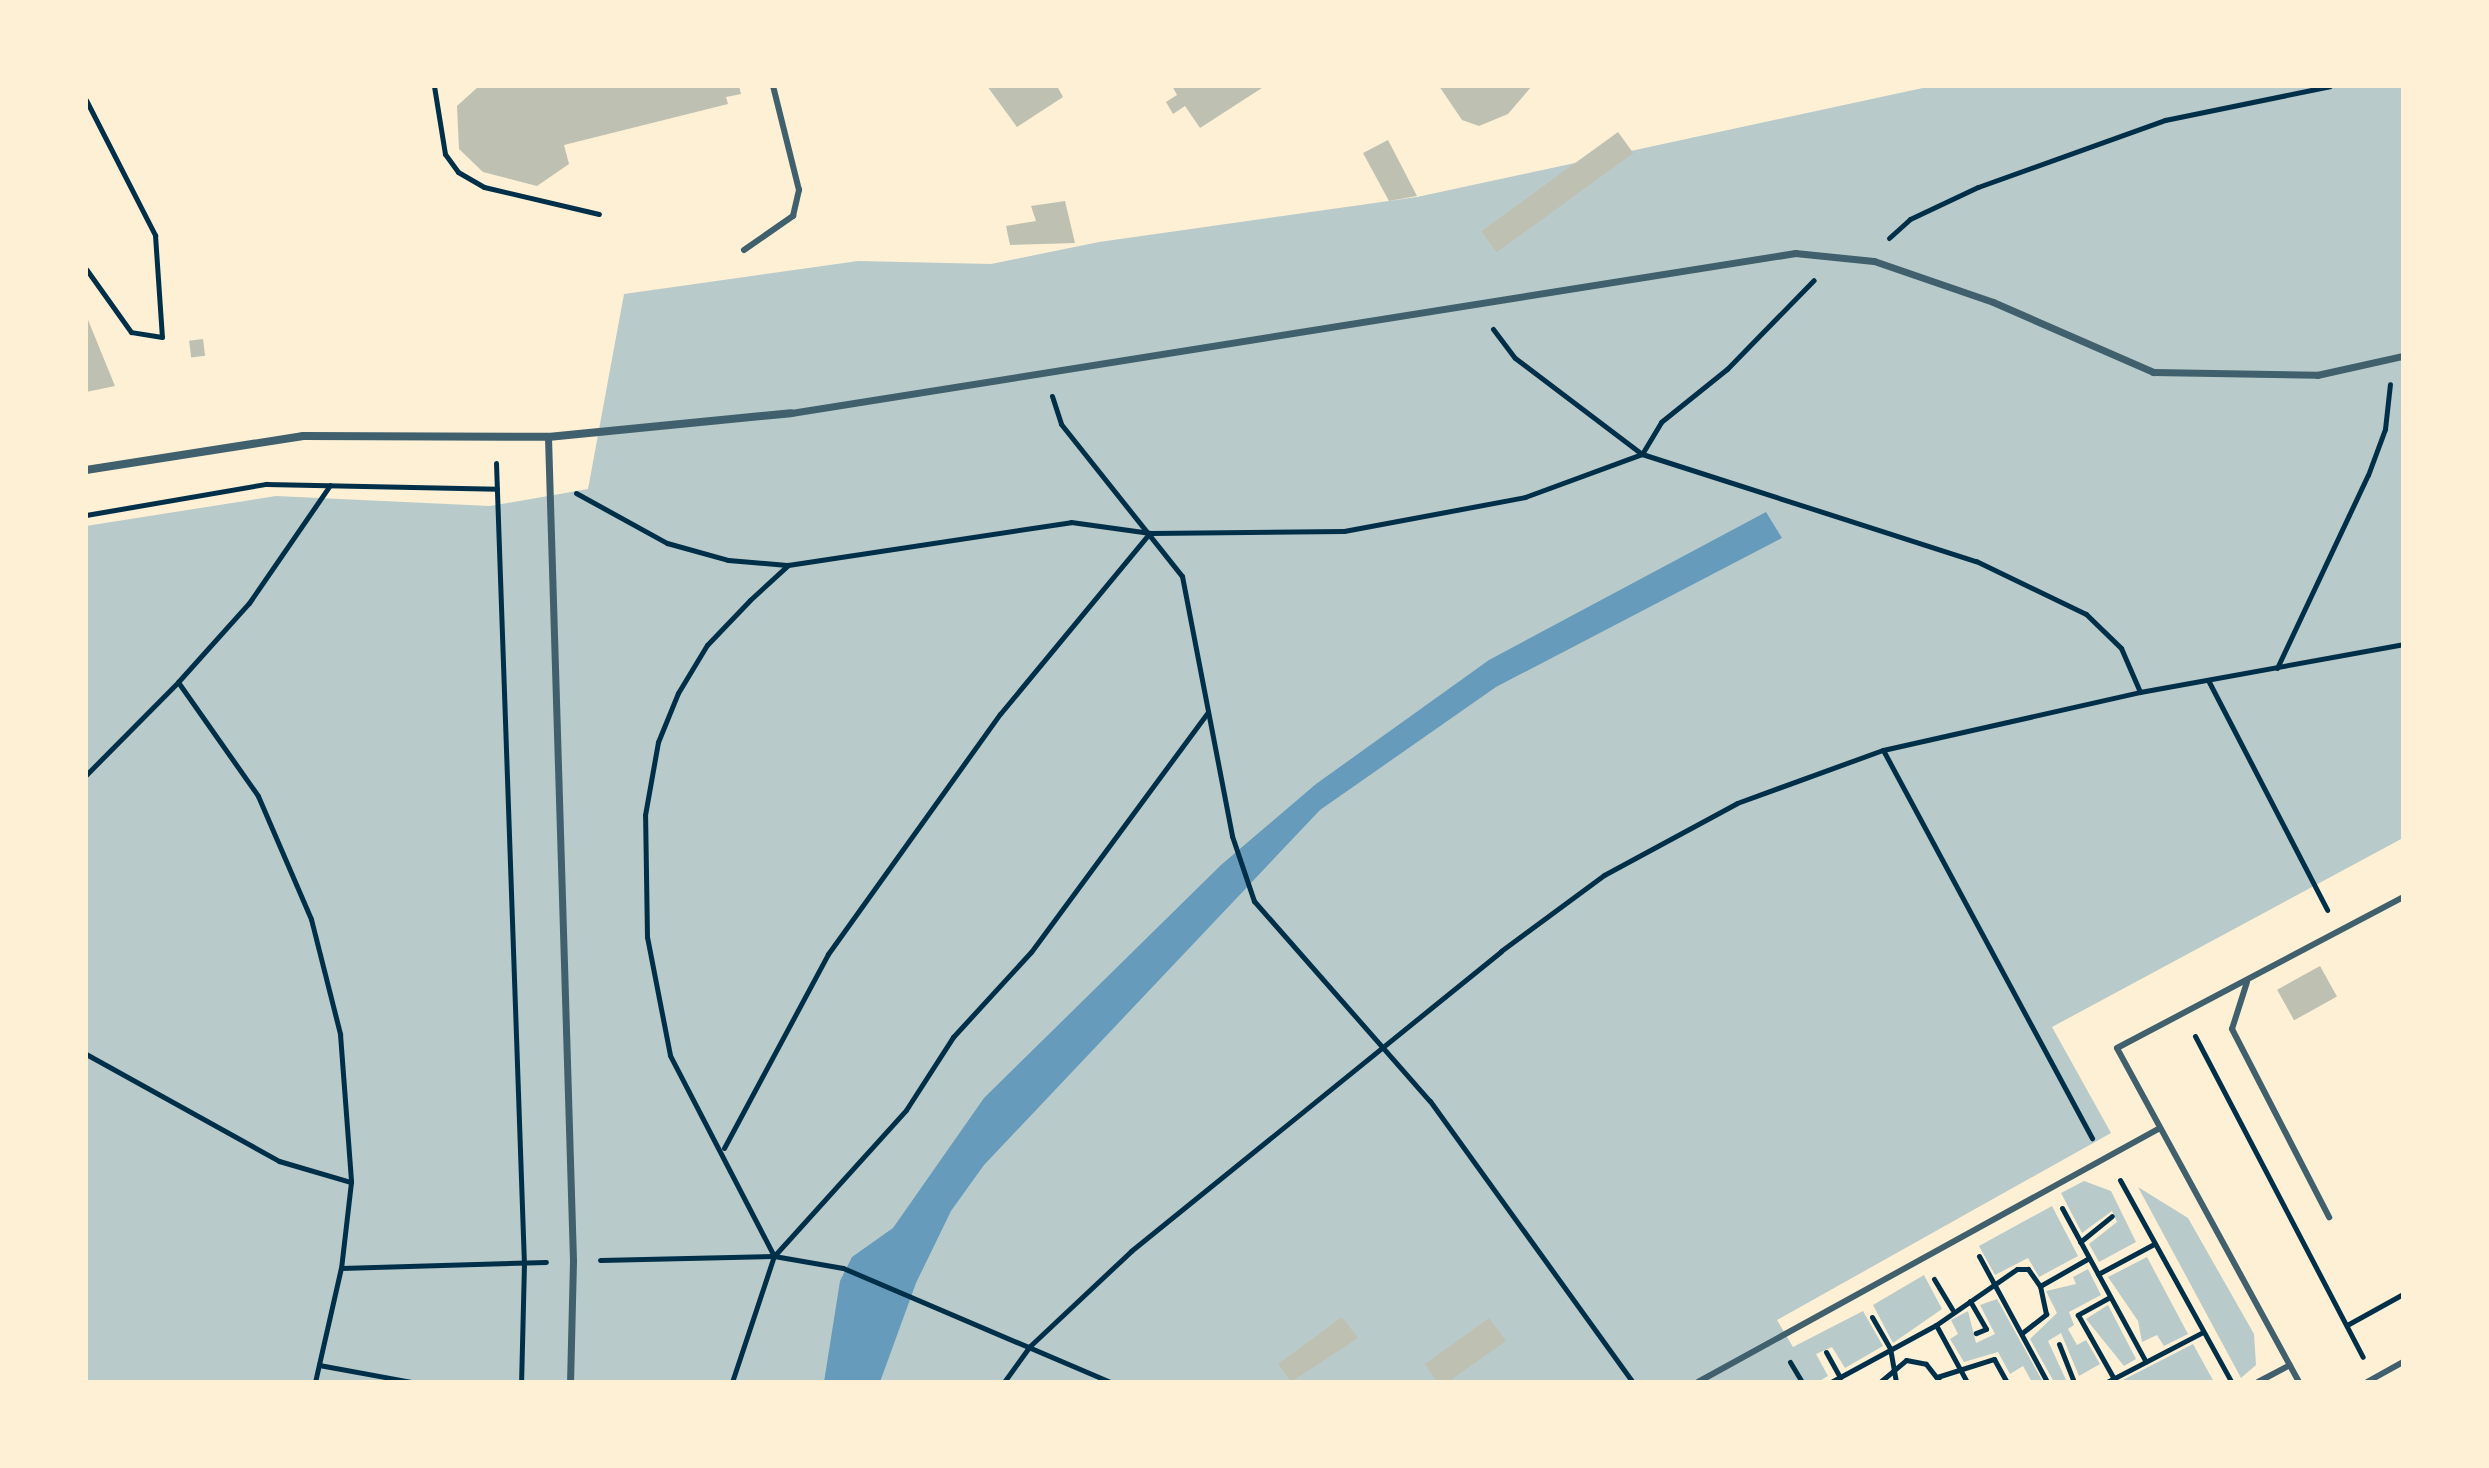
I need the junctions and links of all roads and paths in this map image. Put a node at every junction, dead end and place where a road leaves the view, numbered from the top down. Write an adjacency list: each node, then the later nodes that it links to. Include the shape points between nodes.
1 (434, 86): 5 (path, via 445,154 458,172 484,187)
2 (773, 86): 6 (lane, via 799,190 793,216)
3 (2330, 86): 8 (path, via 2165,120 1978,187 1910,219)
4 (86, 100): 9 (path, via 155,235 162,337 131,332)
5 (599, 214)
6 (744, 250)
7 (1827, 256): 8 (street); 10 (street, via 1795,253); 17 (path, via 1808,292 1661,422)
8 (1874, 261): 12 (street, via 1993,302 2153,372 2317,375)
9 (86, 269)
10 (1476, 306): 13 (street); 17 (path, via 1515,358)
11 (2403, 356): 12 (street)
12 (2390, 359): 26 (path, via 2385,429)
13 (1046, 376): 14 (street); 23 (path, via 1061,424)
14 (791, 413): 15 (street)
15 (548, 437): 16 (street); 19 (street)
16 (495, 438): 18 (street, via 303,436); 21 (path)
17 (1642, 454): 23 (path, via 1525,497 1344,531); 29 (path, via 1820,506 2037,588 2086,614 2121,648)
18 (86, 470)
19 (549, 477): 24 (path, via 667,543 728,560); 51 (street)
20 (330, 485): 21 (path); 22 (path, via 179,494); 28 (path, via 249,603)
21 (497, 489): 52 (path)
22 (86, 515)
23 (1150, 533): 24 (path, via 1071,522); 30 (path, via 1182,576); 40 (path, via 1000,714 828,954)
24 (788, 565): 40 (path, via 707,645 678,693 658,742 645,815 647,937 670,1055)
25 (2403, 644): 26 (path)
26 (2277, 668): 27 (path)
27 (2208, 680): 29 (path); 34 (path)
28 (178, 682): 32 (path); 42 (path, via 258,796 311,919 340,1034)
29 (2140, 692): 31 (path)
30 (1208, 712): 37 (path, via 1232,836 1254,901); 49 (path, via 1031,952 953,1037 906,1110)
31 (1883, 750): 37 (path, via 1737,803 1604,875); 41 (path, via 2076,1119)
32 (86, 775)
33 (2403, 897): 34 (lane)
34 (2339, 932): 35 (lane)
35 (2247, 982): 36 (lane); 45 (lane, via 2232,1029)
36 (2184, 1014): 39 (lane, via 2117,1048); 62 (path)
37 (1380, 1049): 67 (path, via 1131,1251); 87 (path, via 1468,1151)
38 (86, 1054): 42 (path, via 279,1161)
39 (2160, 1128): 41 (lane); 74 (lane)
40 (724, 1148): 49 (path)
41 (2107, 1156): 43 (lane); 48 (path)
42 (351, 1182): 53 (path)
43 (2050, 1187): 46 (lane); 47 (path)
44 (2112, 1216): 47 (path)
45 (2329, 1217)
46 (1966, 1234): 56 (path); 57 (lane)
47 (2080, 1242): 50 (path)
48 (2154, 1244): 54 (path); 63 (path)
49 (774, 1256): 51 (path); 67 (path, via 843,1268); 84 (path)
50 (2089, 1258): 54 (path); 55 (path)
51 (573, 1261): 52 (path); 83 (street)
52 (524, 1263): 53 (path); 82 (path)
53 (341, 1268): 72 (path)
54 (2098, 1274): 59 (path)
55 (2040, 1286): 56 (path, via 2028,1269 2017,1269); 65 (path, via 2046,1314)
56 (1996, 1287): 60 (path); 65 (path)
57 (1858, 1294): 68 (path); 88 (lane)
58 (2403, 1294): 62 (path)
59 (2110, 1297): 70 (path); 78 (path, via 2078,1315)
60 (1970, 1301): 61 (path); 64 (path, via 1986,1329)
61 (1936, 1325): 68 (path); 75 (path)
62 (2347, 1325): 79 (path)
63 (2203, 1332): 70 (path); 98 (path)
64 (1976, 1333)
65 (2022, 1333): 95 (path)
66 (2059, 1344): 96 (path)
67 (1030, 1346): 85 (path); 86 (path)
68 (1890, 1348): 73 (path); 76 (path)
69 (1826, 1352): 76 (path)
70 (2146, 1362): 78 (path)
71 (2403, 1362): 79 (lane)
72 (319, 1365): 80 (path); 81 (path)
73 (1893, 1365): 77 (path, via 1916,1361); 90 (path); 91 (path)
74 (2290, 1365): 99 (lane); 100 (lane)
75 (1959, 1368): 77 (path); 92 (path); 93 (path, via 1994,1359)
76 (1840, 1377): 89 (path)
77 (1938, 1379)
78 (2114, 1379): 97 (path)
79 (2371, 1380)
80 (315, 1382)
81 (412, 1382)
82 (521, 1382)
83 (570, 1382)
84 (732, 1382)
85 (1004, 1382)
86 (1110, 1382)
87 (1633, 1382)
88 (1698, 1382)
89 (1831, 1382)
90 (1880, 1382)
91 (1896, 1382)
92 (1967, 1382)
93 (2009, 1382): 94 (path)
94 (2024, 1382)
95 (2047, 1382)
96 (2074, 1382)
97 (2107, 1382)
98 (2231, 1382)
99 (2258, 1382)
100 (2299, 1382)

